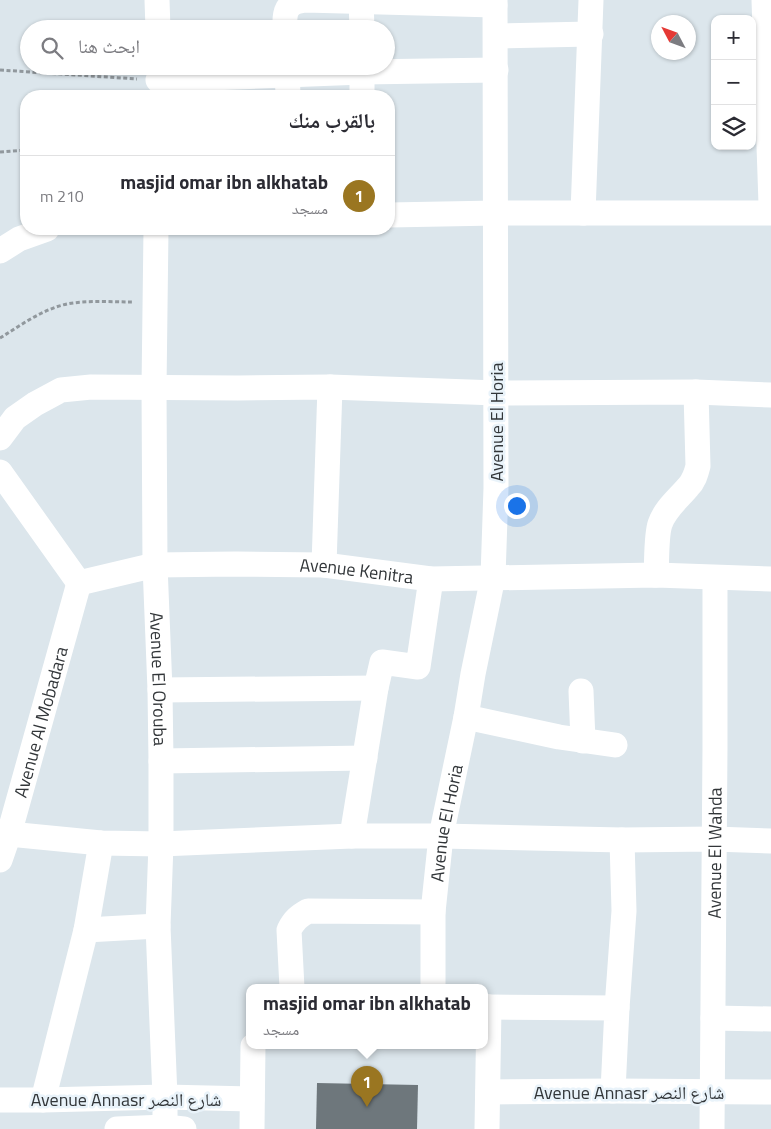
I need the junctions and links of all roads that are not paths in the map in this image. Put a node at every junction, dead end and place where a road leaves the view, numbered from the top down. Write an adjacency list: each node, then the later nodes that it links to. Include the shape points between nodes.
1 (592, 0): 7 (street)
2 (764, 0): 16 (street)
3 (361, 1): 4 (street); 5 (street, via 298,1); 6 (street)
4 (495, 3): 8 (street, Avenue El Horia)
5 (287, 12)
6 (362, 20)
7 (591, 34): 8 (street); 18 (street)
8 (496, 36): 10 (street, Avenue El Horia)
9 (395, 69): 10 (street)
10 (496, 70): 17 (street, Avenue El Horia)
11 (318, 75): 13 (street)
12 (362, 75): 15 (street)
13 (288, 79): 14 (street)
14 (158, 81)
15 (362, 90)
16 (771, 204)
17 (496, 213): 18 (street); 20 (street); 27 (street, Avenue El Horia)
18 (583, 213): 19 (street)
19 (771, 214)
20 (395, 216)
21 (30, 235): 23 (street)
22 (156, 235): 25 (street, Avenue El Orouba)
23 (0, 251)
24 (330, 387): 25 (street); 27 (street); 32 (street)
25 (154, 388): 29 (street, via 62,390 15,418); 31 (street, Avenue El Orouba)
26 (696, 392): 27 (street); 28 (street); 33 (street, via 698,466 695,478 660,523)
27 (497, 393): 34 (street, Avenue El Horia)
28 (771, 395)
29 (0, 438)
30 (0, 472): 38 (street)
31 (155, 565): 32 (street, Avenue Kenitra); 38 (street, Avenue Kenitra); 40 (street, Avenue El Orouba)
32 (324, 565): 36 (street, Avenue Kenitra)
33 (656, 575): 34 (street, Avenue Kenitra); 35 (street, Avenue Kenitra)
34 (493, 577): 36 (street, Avenue Kenitra); 42 (street, Avenue El Horia)
35 (714, 578): 37 (street, Avenue Kenitra); 50 (street, Avenue El Wahda)
36 (431, 579): 39 (street, via 418,667 382,662)
37 (771, 579)
38 (79, 583): 47 (street, Avenue Al Mobadara)
39 (376, 688): 40 (street); 45 (street)
40 (160, 690): 46 (street, Avenue El Orouba)
41 (581, 691): 43 (street)
42 (466, 717): 43 (street); 49 (street, Avenue El Horia)
43 (583, 741): 44 (street)
44 (615, 745)
45 (364, 758): 46 (street); 48 (street)
46 (161, 761): 54 (street, Avenue El Orouba)
47 (4, 833): 53 (street); 55 (street, Avenue Al Mobadara)
48 (352, 836): 49 (street); 54 (street)
49 (441, 836): 51 (street); 56 (street, Avenue El Horia)
50 (714, 839): 51 (street); 52 (street); 63 (street, Avenue El Wahda)
51 (622, 840): 62 (street, via 624,911)
52 (771, 841)
53 (101, 843): 54 (street); 58 (street)
54 (161, 844): 57 (street, Avenue El Orouba)
55 (0, 860)
56 (433, 912): 59 (street, via 308,911 299,915 289,930); 60 (street, Avenue El Horia)
57 (158, 926): 58 (street); 71 (street, Avenue El Orouba)
58 (86, 930): 74 (street)
59 (292, 984)
60 (432, 984)
61 (488, 1007): 62 (street)
62 (617, 1008): 67 (street)
63 (713, 1018): 64 (street); 69 (street, Avenue El Wahda)
64 (771, 1019)
65 (253, 1049): 72 (street)
66 (487, 1049): 68 (street)
67 (613, 1091): 68 (street, Avenue Annasr شارع النصر); 69 (street, Avenue Annasr شارع النصر)
68 (488, 1092): 78 (street)
69 (712, 1092): 70 (street, Avenue Annasr شارع النصر); 79 (street, Avenue El Wahda)
70 (771, 1092)
71 (165, 1097): 72 (street, Avenue Annasr شارع النصر); 74 (street, Avenue Annasr شارع النصر); 75 (street, Avenue El Orouba)
72 (252, 1099): 77 (street)
73 (0, 1100): 74 (street, Avenue Annasr شارع النصر)
74 (43, 1100)
75 (171, 1128): 76 (street, Avenue Annasr شارع النصر)
76 (117, 1129)
77 (252, 1129)
78 (487, 1129)
79 (712, 1129)

